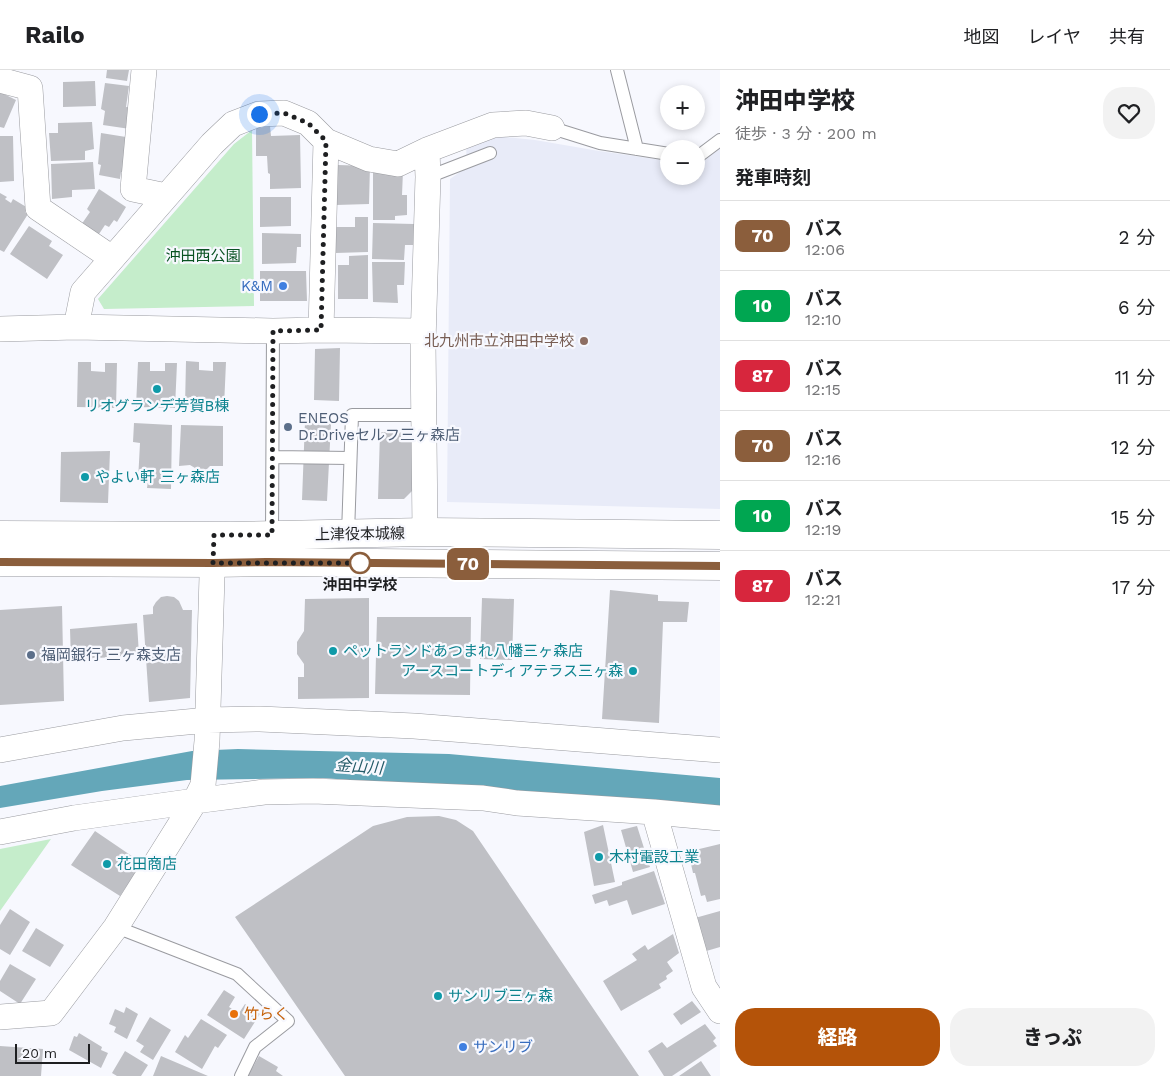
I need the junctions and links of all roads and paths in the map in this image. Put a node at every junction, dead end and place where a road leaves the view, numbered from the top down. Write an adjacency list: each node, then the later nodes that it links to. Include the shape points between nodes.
1 (144, 70): 13 (street, via 133,188)
2 (617, 70): 7 (lane)
3 (0, 80): 14 (street, via 30,88 38,208)
4 (552, 128): 7 (lane, via 600,143); 8 (street, via 526,123 493,125)
5 (720, 140): 9 (lane)
6 (326, 141): 8 (street, via 370,159 398,164); 13 (street, via 308,123 284,113 259,114 233,124); 17 (street)
7 (637, 149): 11 (lane)
8 (427, 150): 12 (street)
9 (705, 151)
10 (490, 153): 12 (lane)
11 (660, 153)
12 (428, 177): 19 (street)
13 (166, 196): 14 (street)
14 (112, 258): 15 (street, via 83,292)
15 (76, 327): 16 (street); 18 (street)
16 (0, 329)
17 (321, 330): 18 (street); 19 (street)
18 (273, 331): 21 (lane)
19 (423, 331): 20 (street)
20 (424, 415): 22 (lane, via 352,415); 23 (street)
21 (273, 457): 22 (lane); 26 (lane)
22 (350, 458): 24 (lane)
23 (425, 532): 24 (street, 上津役本城線); 27 (street, 上津役本城線)
24 (348, 534): 26 (street, 上津役本城線)
25 (214, 535): 26 (street, 上津役本城線); 28 (street, 上津役本城線); 30 (street)
26 (272, 535)
27 (720, 535)
28 (0, 536)
29 (0, 562): 30 (street, 上津役本城線)
30 (213, 563): 31 (street, 上津役本城線); 32 (street)
31 (720, 566)
32 (208, 731): 33 (street, via 123,728); 34 (street, via 260,719 414,726); 35 (street)
33 (0, 750)
34 (720, 750)
35 (199, 793): 36 (street, via 313,791 483,798); 38 (street); 39 (street)
36 (654, 812): 37 (street); 40 (street, via 704,987)
37 (720, 818)
38 (0, 832)
39 (116, 926): 41 (street, via 51,1013); 42 (lane, via 237,974 288,1021 255,1047)
40 (720, 1011)
41 (0, 1017)
42 (241, 1076)

